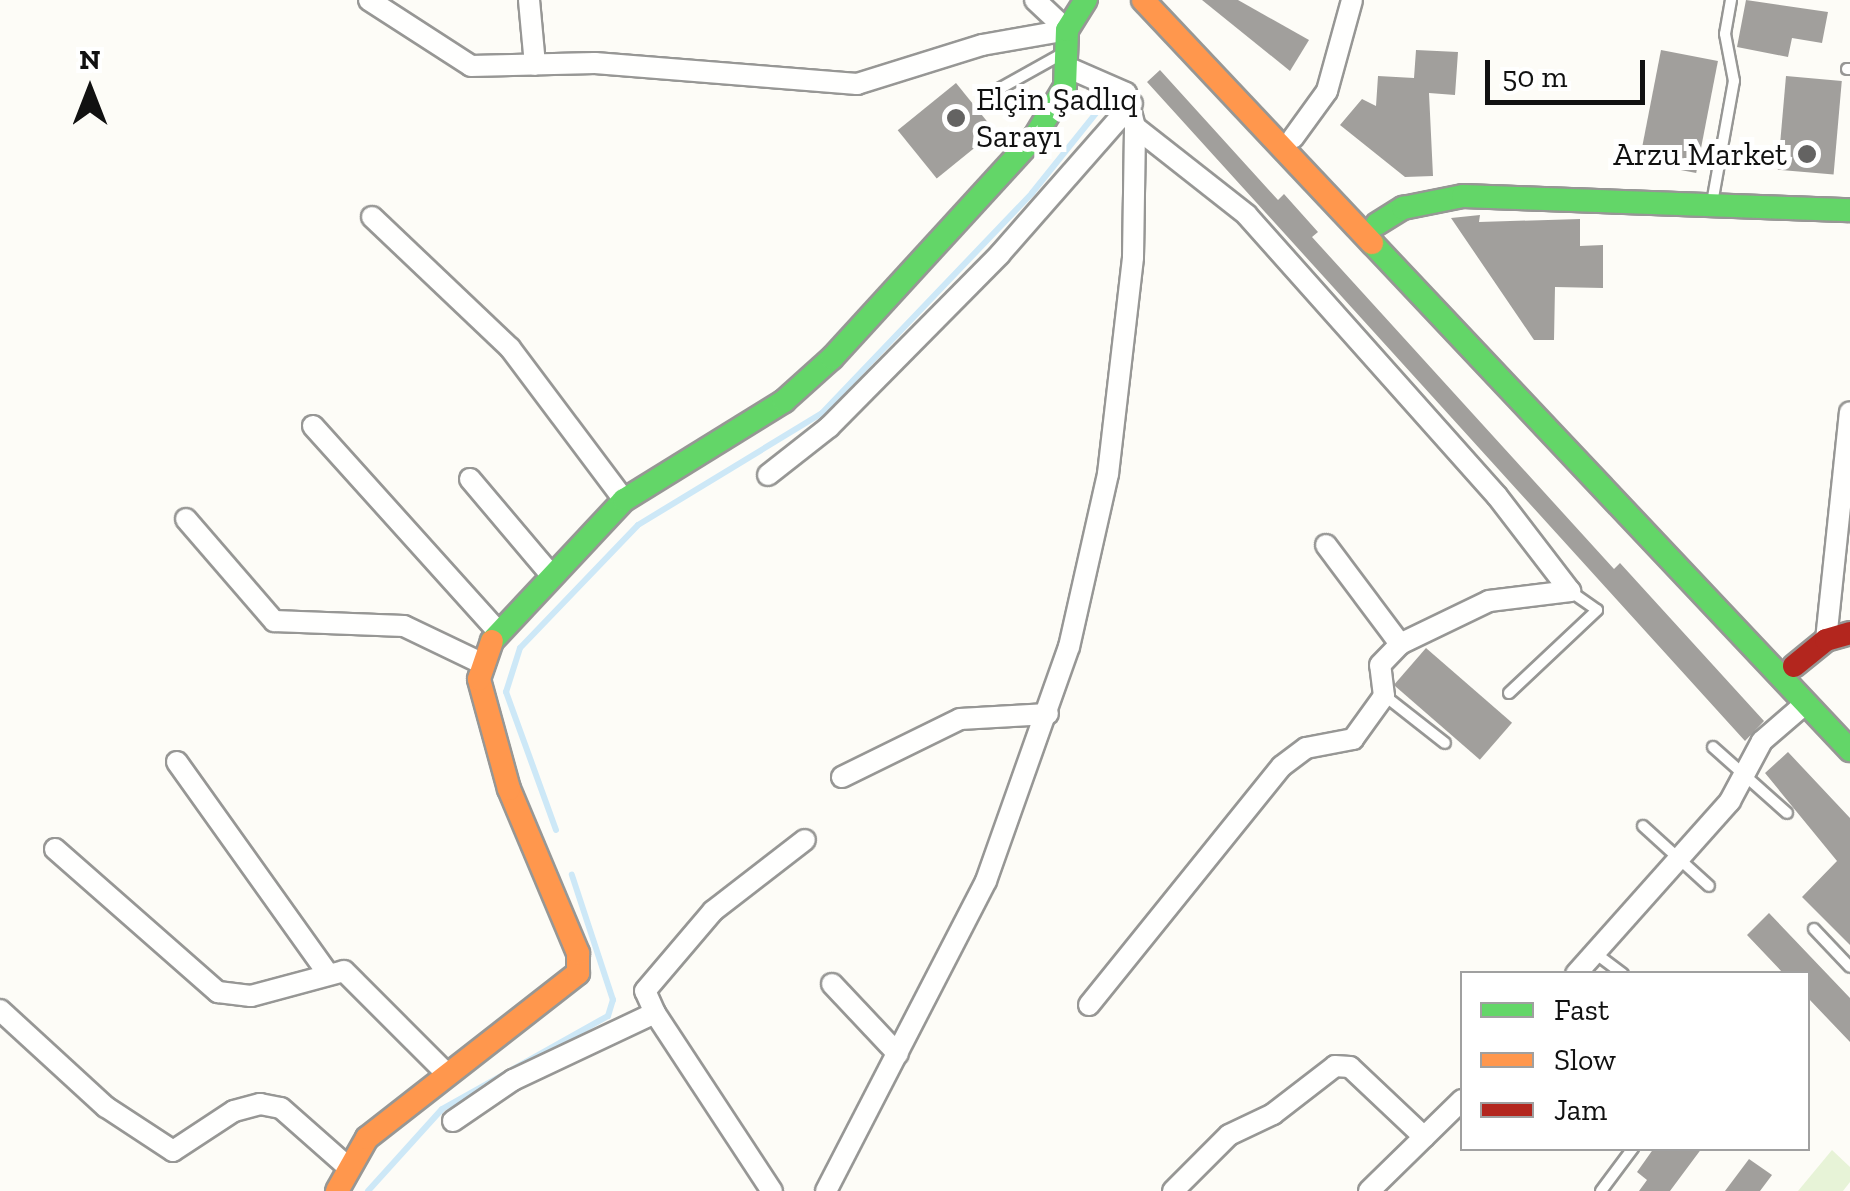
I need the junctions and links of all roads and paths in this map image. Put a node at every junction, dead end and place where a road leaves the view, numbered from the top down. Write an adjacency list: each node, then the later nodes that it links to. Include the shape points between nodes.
1 (370, 0): 11 (street, via 471,66)
2 (529, 0): 11 (street)
3 (1035, 0): 9 (street)
4 (1086, 0): 9 (street)
5 (1143, 0): 38 (street)
6 (1154, 0): 15 (street)
7 (1352, 0): 15 (street, via 1327,90)
8 (1731, 0): 16 (lane, via 1725,48 1734,80)
9 (1067, 30): 10 (street); 11 (street, via 982,44 857,84)
10 (1069, 61): 12 (lane, via 1034,63); 13 (street); 25 (street, via 1036,135 810,382)
11 (535, 64)
12 (983, 98)
13 (1132, 104): 14 (street); 23 (street, via 987,267 829,427)
14 (1135, 126): 29 (street, via 1248,215 1497,496); 39 (street, via 1121,388)
15 (1293, 138): 19 (street)
16 (1712, 204): 17 (street); 19 (street, via 1462,196 1403,208)
17 (1850, 210)
18 (372, 216): 25 (street, via 510,348)
19 (1377, 224): 35 (street)
20 (1850, 412): 22 (street)
21 (314, 426): 30 (street)
22 (1847, 454): 32 (street)
23 (768, 475)
24 (470, 479): 28 (street)
25 (624, 500): 28 (street)
26 (186, 519): 34 (street, via 274,621 404,626)
27 (1326, 545): 33 (street)
28 (551, 575): 30 (street)
29 (1570, 591): 33 (street, via 1489,601); 36 (lane, via 1597,610)
30 (497, 630): 34 (street)
31 (1850, 634): 32 (street)
32 (1826, 640): 35 (street)
33 (1400, 644): 37 (street, via 1380,665)
34 (479, 662): 64 (street, via 509,790 578,953 578,973)
35 (1794, 666): 40 (street)
36 (1509, 693)
37 (1384, 696): 41 (lane); 60 (street, via 1353,739 1306,748 1282,766)
38 (1806, 703): 43 (street); 45 (street, via 1762,741)
39 (1048, 714): 46 (street, via 960,718); 63 (street, via 986,880)
40 (1850, 725)
41 (1445, 744)
42 (1713, 747): 45 (lane)
43 (1850, 750)
44 (177, 762): 56 (street)
45 (1744, 776): 47 (lane); 51 (street)
46 (842, 777)
47 (1787, 813)
48 (1643, 826): 51 (lane)
49 (805, 840): 62 (street, via 712,911 645,991)
50 (55, 849): 56 (street, via 218,992 251,996)
51 (1678, 860): 52 (lane); 54 (street)
52 (1708, 886)
53 (1814, 929): 55 (lane)
54 (1595, 952): 57 (street); 58 (lane)
55 (1850, 967)
56 (326, 971): 64 (street, via 356,978)
57 (1579, 971)
58 (1618, 971)
59 (832, 984): 63 (street)
60 (1089, 1005)
61 (0, 1010): 69 (street, via 106,1107 173,1152 234,1111 260,1104 281,1108)
62 (655, 1012): 66 (street, via 513,1080); 71 (street)
63 (898, 1054): 72 (street)
64 (448, 1074): 69 (street, via 367,1138)
65 (1460, 1102): 67 (street)
66 (453, 1121)
67 (1424, 1137): 73 (street, via 1350,1068 1335,1066 1273,1114 1229,1135); 74 (street)
68 (1631, 1151): 75 (lane)
69 (349, 1168): 70 (street)
70 (337, 1191)
71 (772, 1191)
72 (826, 1191)
73 (1173, 1191)
74 (1370, 1191)
75 (1600, 1191)

